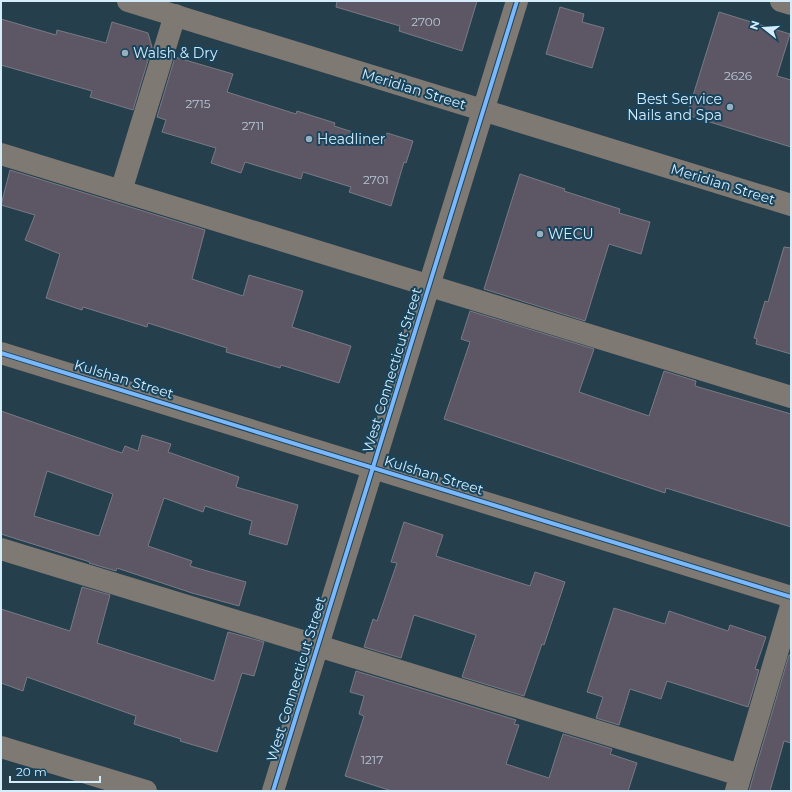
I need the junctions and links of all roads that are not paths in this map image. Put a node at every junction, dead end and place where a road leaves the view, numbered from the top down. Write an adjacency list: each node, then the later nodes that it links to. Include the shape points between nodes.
1 (128, 1): 5 (street, Meridian Street)
2 (518, 1): 6 (street, West Connecticut Street)
3 (781, 1): 4 (street)
4 (791, 4)
5 (175, 15): 6 (street, Meridian Street); 8 (street)
6 (484, 110): 9 (street, Meridian Street); 10 (street, West Connecticut Street)
7 (1, 154): 8 (street)
8 (121, 191): 10 (street)
9 (791, 205)
10 (430, 286): 12 (street); 13 (street, West Connecticut Street)
11 (1, 353): 13 (street, Kulshan Street)
12 (791, 396)
13 (373, 468): 15 (street, Kulshan Street); 17 (street, West Connecticut Street)
14 (1, 549): 17 (street)
15 (791, 596)
16 (791, 606): 19 (street)
17 (318, 646): 19 (street); 21 (street, West Connecticut Street)
18 (1, 747): 20 (street)
19 (738, 783)
20 (146, 791)
21 (273, 791)

